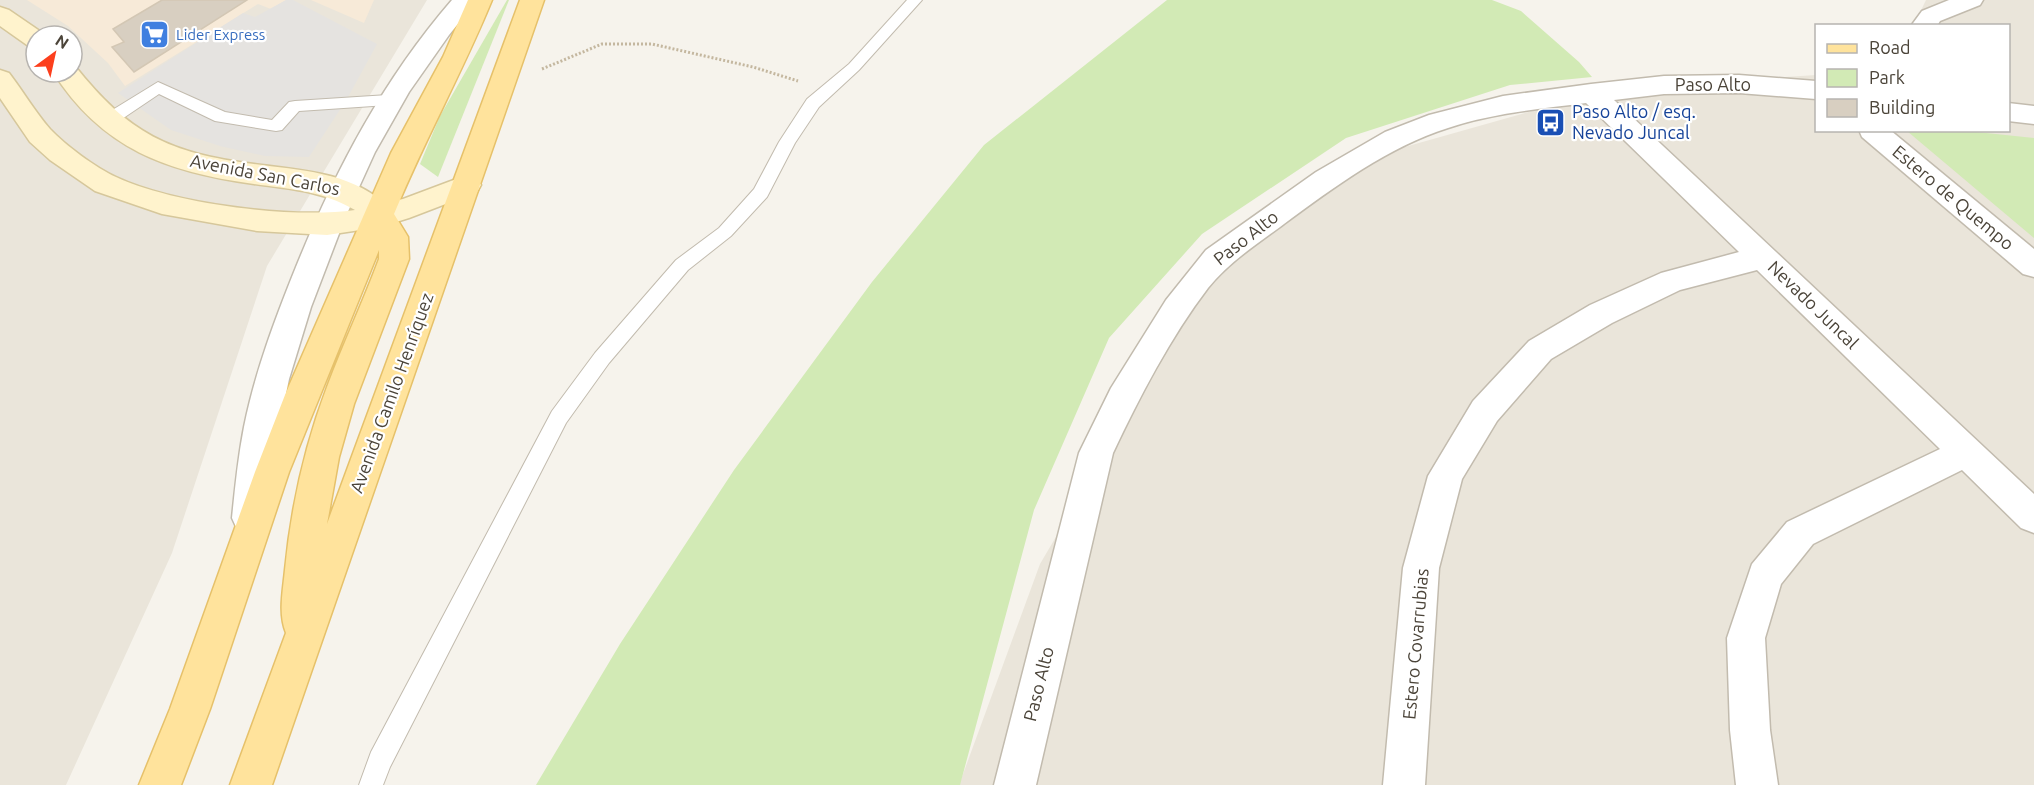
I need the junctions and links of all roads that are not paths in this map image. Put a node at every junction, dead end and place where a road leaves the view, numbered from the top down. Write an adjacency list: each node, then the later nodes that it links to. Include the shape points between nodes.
1 (465, 0): 13 (street)
2 (480, 0): 22 (main road, via 456,57 405,153)
3 (532, 0): 19 (main road, Avenida Camilo Henríquez)
4 (915, 0): 32 (lane, via 854,67 813,103 787,142 761,193 725,232 682,265 602,358 559,417)
5 (1971, 0): 7 (street, via 1931,16)
6 (0, 15): 8 (main road)
7 (1925, 24)
8 (24, 31)
9 (0, 79): 21 (main road, Avenida San Carlos, via 40,135 60,153 105,184)
10 (76, 84): 16 (main road, Avenida San Carlos)
11 (1815, 90): 12 (street, Paso Alto, via 1738,84 1664,85)
12 (1591, 93): 24 (street, Nevado Juncal); 33 (street, Paso Alto, via 1503,105 1439,121 1395,139 1292,202 1217,258 1198,279 1176,308 1123,397 1096,453)
13 (388, 100): 16 (lane, via 295,106 276,126 221,117 158,87); 20 (street)
14 (2010, 112): 15 (street)
15 (2034, 115)
16 (107, 121): 18 (main road, Avenida San Carlos, via 152,147)
17 (1874, 132): 25 (street, Estero de Quempo)
18 (209, 166): 20 (main road, Avenida San Carlos); 21 (main road, via 189,190)
19 (467, 184): 22 (main road, Avenida San Carlos); 29 (main road, Avenida Camilo Henríquez)
20 (342, 189): 22 (main road, Avenida San Carlos, via 363,200); 23 (street)
21 (162, 204): 23 (main road, Avenida San Carlos, via 257,220)
22 (380, 216): 23 (main road, Avenida San Carlos); 28 (main road, via 306,385); 29 (main road, via 393,237 394,259 323,447 304,545)
23 (327, 224): 28 (street, via 284,339 267,398)
24 (1764, 257): 26 (street, Nevado Juncal); 34 (street, Estero Covarrubias, via 1672,281 1601,314 1540,350 1485,411 1445,476 1421,568)
25 (2034, 266)
26 (1966, 452): 27 (street, Nevado Juncal); 35 (street, via 1800,533 1766,576 1746,638)
27 (2034, 517)
28 (247, 544): 30 (main road)
29 (298, 655): 31 (main road, Avenida Camilo Henríquez)
30 (160, 785)
31 (251, 785)
32 (371, 785)
33 (1015, 785)
34 (1404, 785)
35 (1757, 785)

